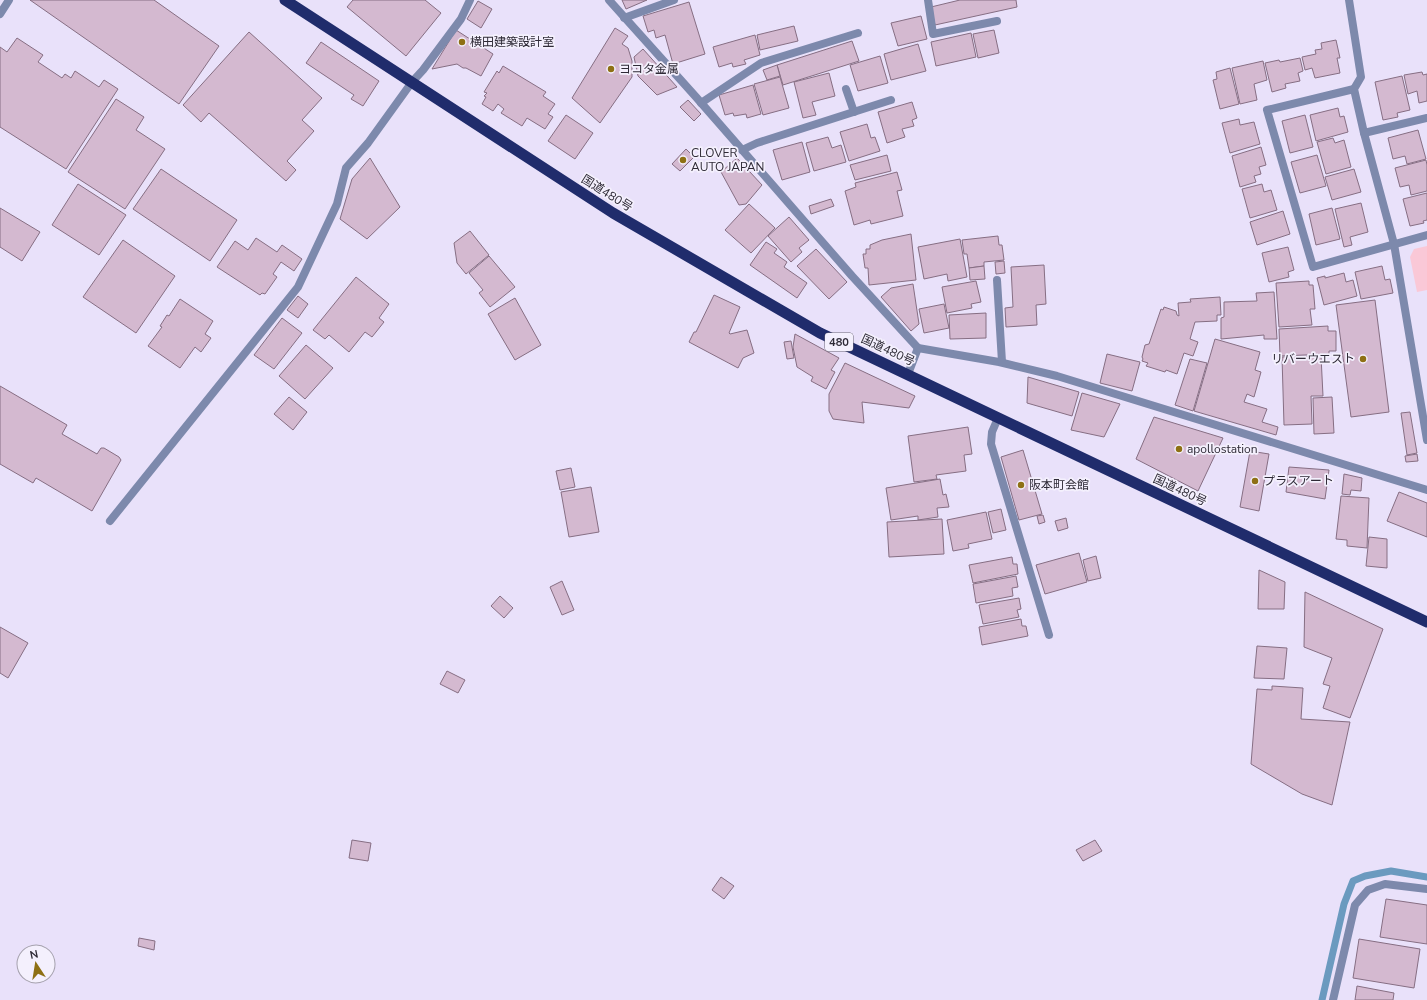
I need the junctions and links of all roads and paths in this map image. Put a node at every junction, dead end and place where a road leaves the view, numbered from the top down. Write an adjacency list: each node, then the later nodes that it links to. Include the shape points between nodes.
1 (9, 0): 8 (street)
2 (285, 0): 12 (highway, 国道480号 / 480)
3 (470, 0): 12 (street, via 460,19 424,70)
4 (609, 0): 9 (street)
5 (674, 0): 9 (street)
6 (928, 0): 10 (street, via 933,34)
7 (1349, 0): 14 (street, via 1361,77)
8 (0, 14)
9 (624, 18): 16 (street)
10 (996, 21)
11 (858, 33): 16 (street, via 761,63)
12 (412, 82): 26 (highway, 国道480号 / 480, via 613,213 820,333); 30 (street, via 368,143 346,168 337,204 298,287)
13 (846, 89): 17 (street)
14 (1354, 89): 19 (street); 22 (street, via 1267,110 1312,267)
15 (891, 100): 17 (street)
16 (701, 103): 20 (street)
17 (854, 112): 20 (street)
18 (1427, 118): 19 (street)
19 (1364, 133): 22 (street)
20 (742, 150): 24 (street)
21 (1427, 236): 22 (street)
22 (1394, 244): 28 (street)
23 (997, 280): 25 (street)
24 (918, 348): 25 (street); 26 (street)
25 (1002, 362): 29 (street, via 1057,376)
26 (908, 374): 27 (highway, 国道480号 / 480)
27 (998, 418): 31 (highway, 国道480号 / 480); 32 (street, via 992,432 991,444)
28 (1427, 440)
29 (1427, 490)
30 (110, 521)
31 (1427, 622)
32 (1050, 634)
33 (1427, 889): 34 (street, via 1385,884 1368,890 1355,905)
34 (1333, 1000)

